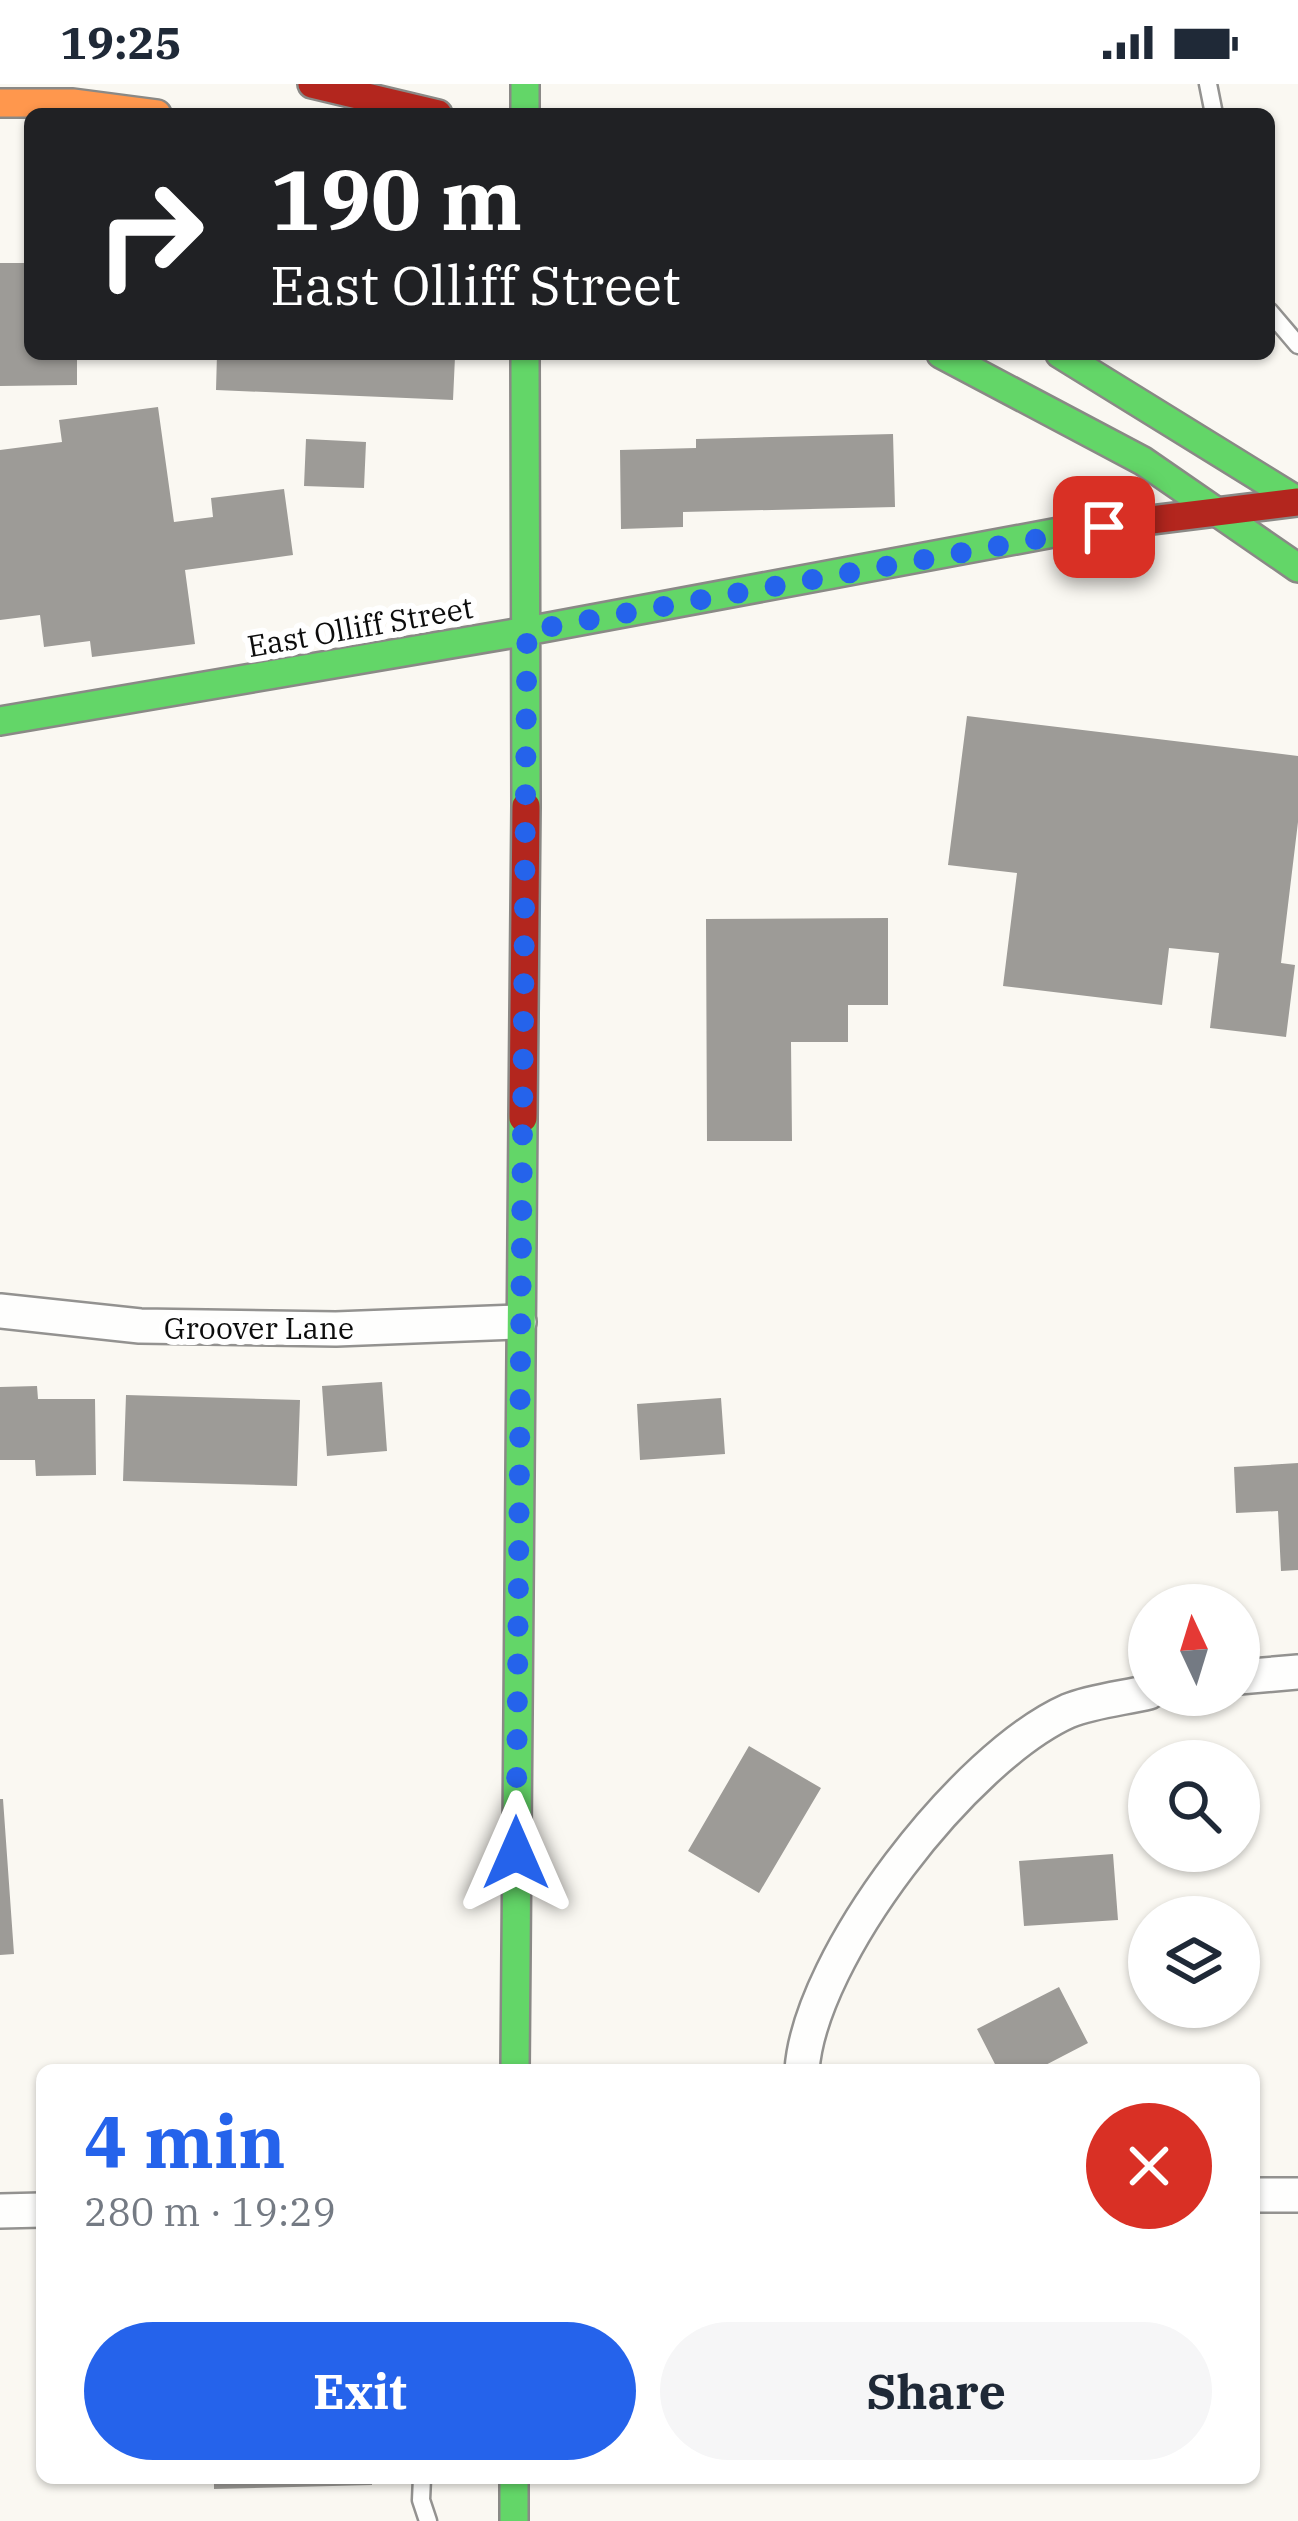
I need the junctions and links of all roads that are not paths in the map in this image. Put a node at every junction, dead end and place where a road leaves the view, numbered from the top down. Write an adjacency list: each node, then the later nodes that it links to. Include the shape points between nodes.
1 (312, 84): 4 (street)
2 (0, 103): 3 (street)
3 (112, 108)
4 (413, 108)
5 (1275, 318): 6 (lane)
6 (1298, 345)
7 (525, 360): 13 (street)
8 (951, 360): 11 (street, via 1143,461)
9 (1070, 360): 10 (street)
10 (1298, 502): 11 (street, East Olliff Street)
11 (1223, 514): 12 (street); 13 (street, East Olliff Street, via 1064,531)
12 (1298, 568)
13 (527, 631): 14 (street, East Olliff Street); 16 (street)
14 (0, 721)
15 (0, 1311): 16 (street, Groover Lane, via 140,1326)
16 (519, 1322): 20 (street)
17 (1298, 1672): 18 (street)
18 (1260, 1675)
19 (1128, 1697): 21 (street, via 1069,1711 986,1766 897,1868 827,1982)
20 (515, 2064)
21 (802, 2064)
22 (1260, 2194): 23 (street)
23 (1298, 2194)
24 (36, 2210): 25 (street)
25 (0, 2211)
26 (422, 2484): 28 (lane)
27 (514, 2484): 29 (street)
28 (428, 2521)
29 (514, 2521)

